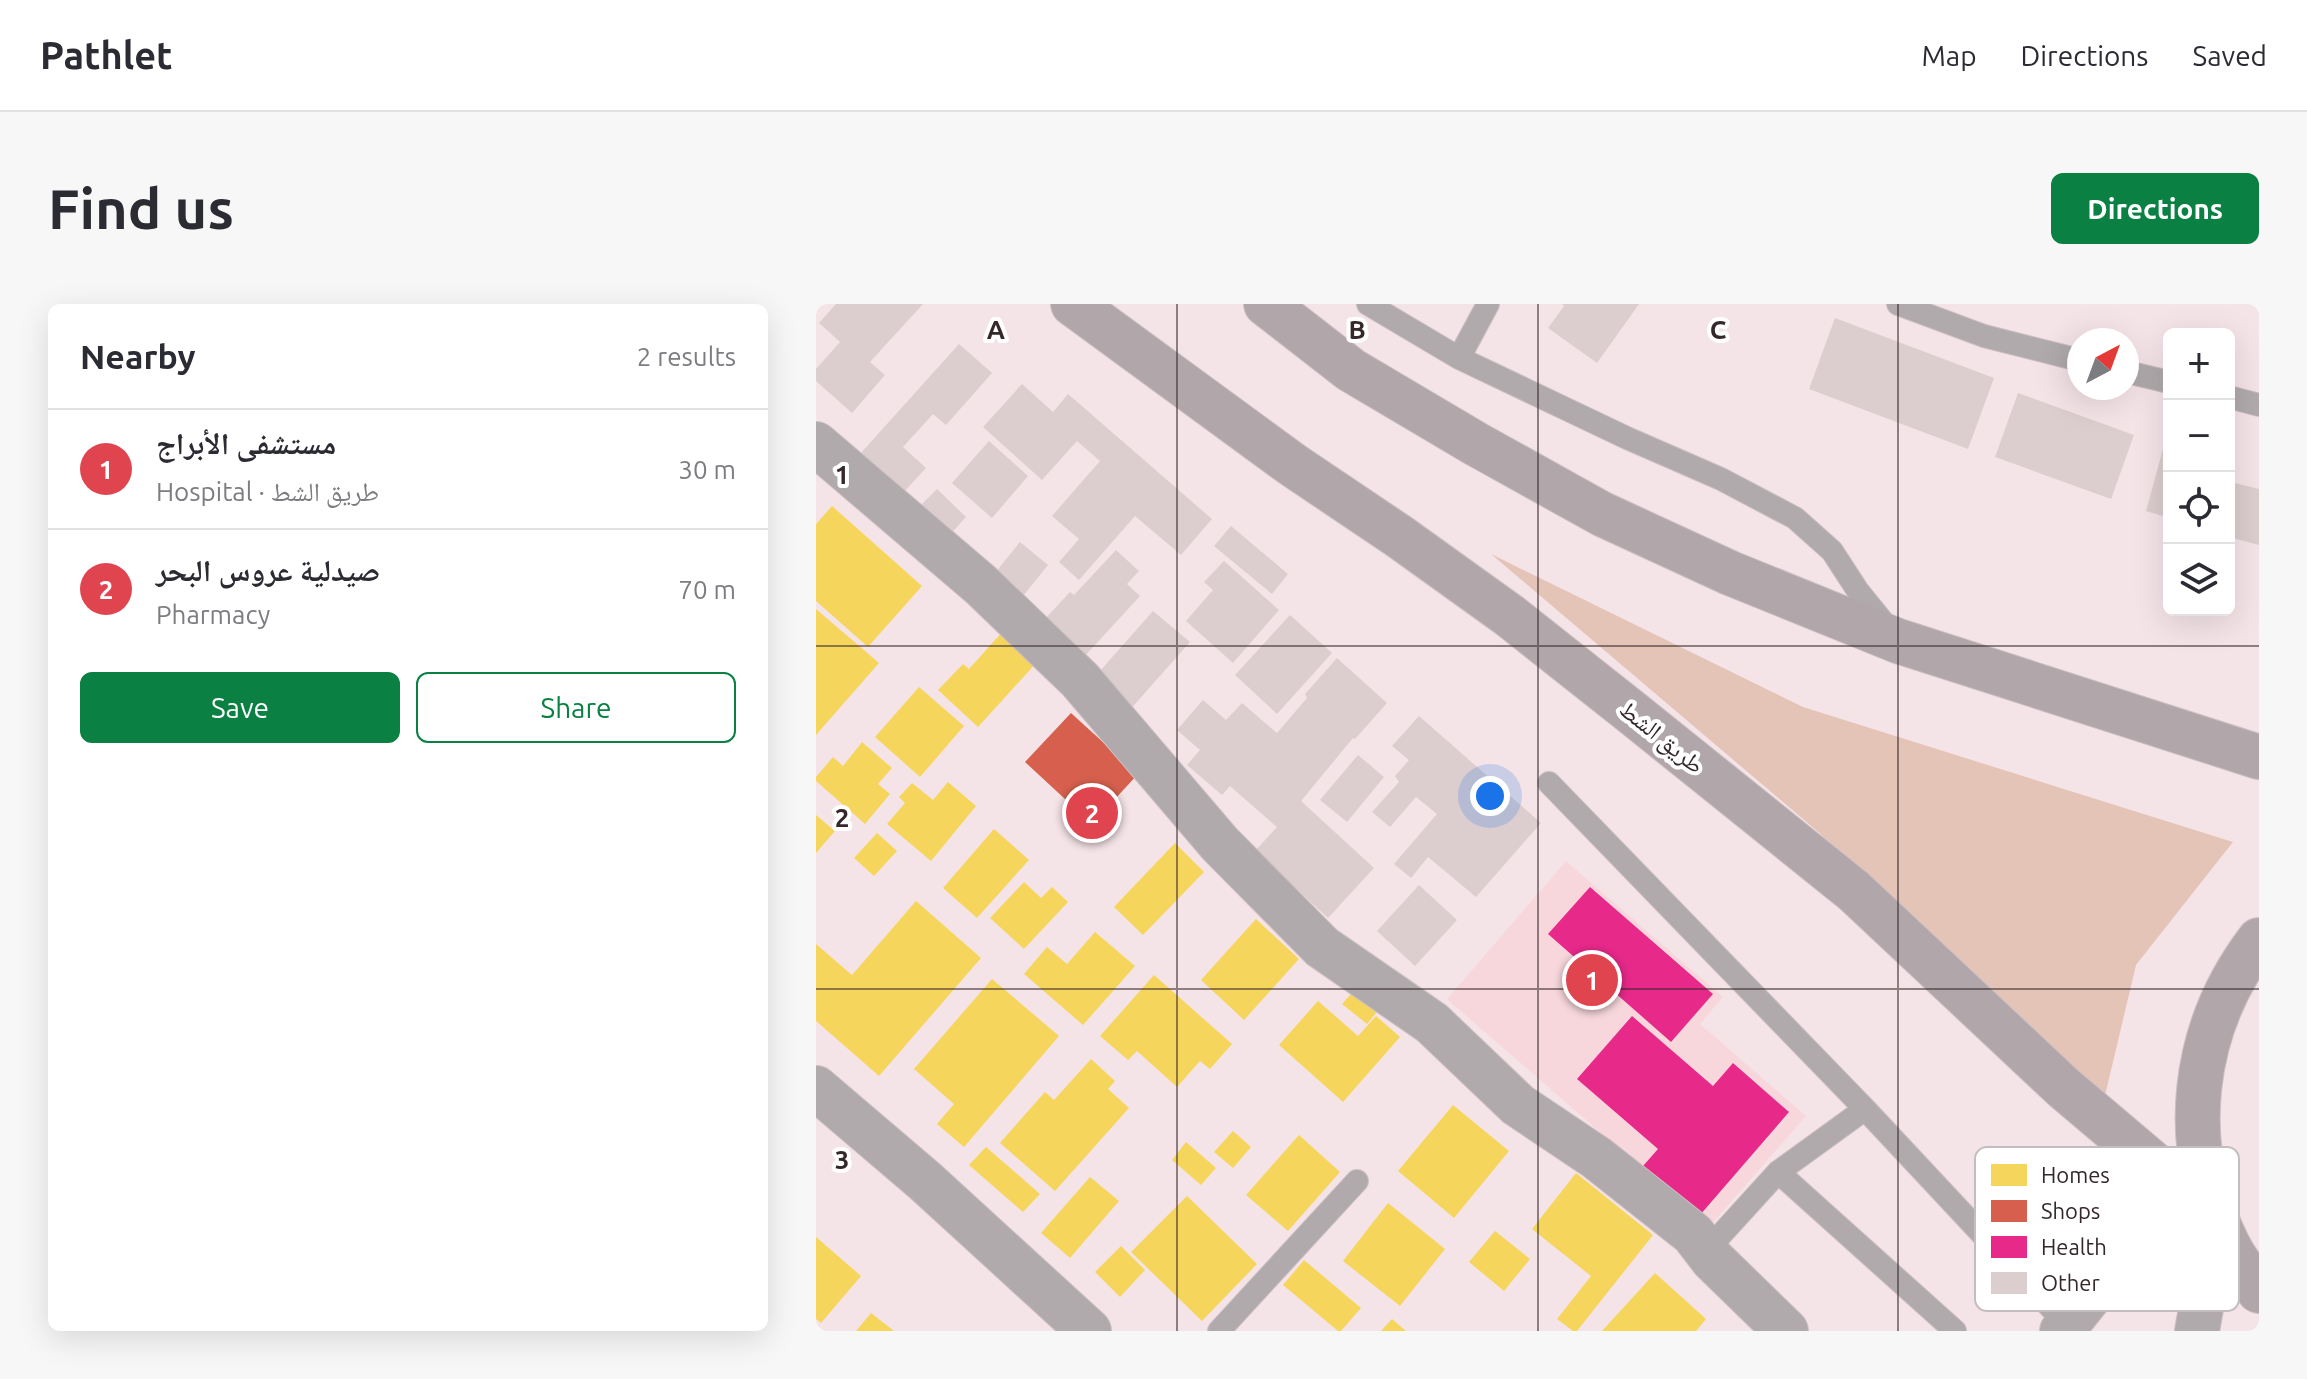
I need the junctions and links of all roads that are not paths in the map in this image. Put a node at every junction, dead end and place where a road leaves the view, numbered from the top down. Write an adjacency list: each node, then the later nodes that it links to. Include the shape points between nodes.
1 (1073, 304): 19 (highway, طريق الشط, via 1510,616 1630,711 1854,891)
2 (1266, 304): 13 (highway, via 1351,370 1602,514)
3 (1368, 304): 7 (lane)
4 (1488, 304): 7 (lane)
5 (1898, 304): 6 (lane, via 1984,336)
6 (2067, 357)
7 (1459, 358): 13 (lane, via 1795,518 1832,551)
8 (2139, 375): 9 (lane)
9 (2163, 381)
10 (2235, 399): 11 (lane)
11 (2259, 405)
12 (816, 444): 24 (street, via 981,585 1080,680 1220,844 1322,947 1432,1023 1518,1105 1597,1158)
13 (1898, 641): 14 (highway)
14 (2259, 757)
15 (1549, 783): 18 (lane)
16 (2259, 940): 20 (highway, via 2237,968 2211,1026 2198,1089)
17 (816, 1088): 32 (street)
18 (1865, 1109): 21 (lane); 23 (lane)
19 (2133, 1147)
20 (2199, 1147)
21 (1778, 1172): 24 (lane); 34 (lane)
22 (1357, 1181): 33 (lane)
23 (1975, 1229)
24 (1707, 1250): 30 (street)
25 (2239, 1259): 26 (highway)
26 (2259, 1291)
27 (2049, 1311): 31 (lane)
28 (2079, 1311): 31 (street)
29 (2201, 1311): 35 (street)
30 (1771, 1326)
31 (2065, 1328)
32 (1089, 1331)
33 (1219, 1331)
34 (1955, 1331)
35 (2197, 1331)

